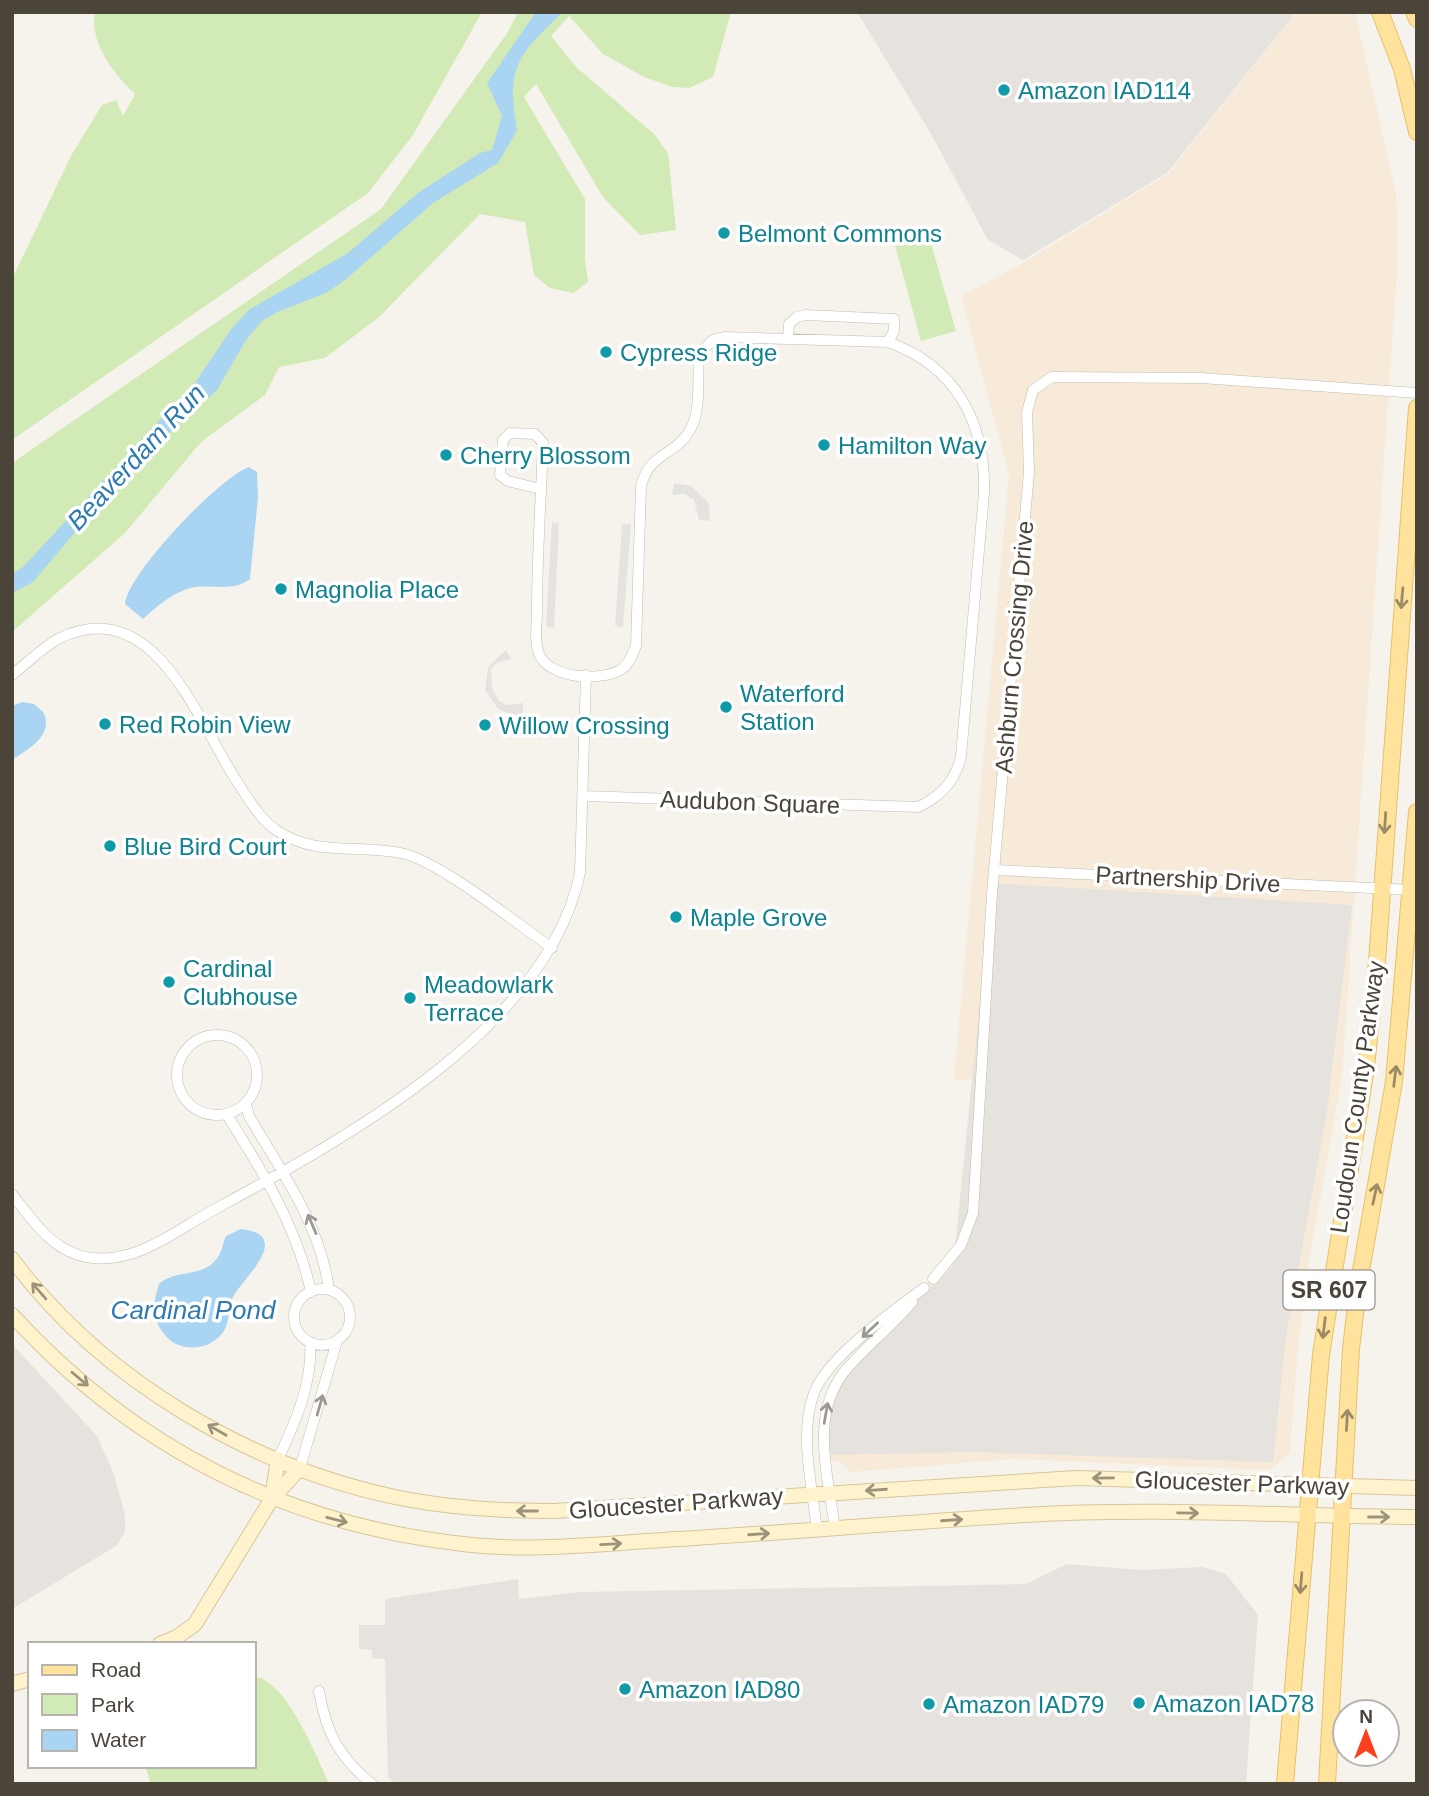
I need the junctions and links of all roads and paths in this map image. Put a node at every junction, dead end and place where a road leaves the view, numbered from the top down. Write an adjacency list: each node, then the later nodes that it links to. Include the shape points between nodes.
1 (1380, 12): 4 (main road, via 1402,69)
2 (1414, 12): 3 (main road)
3 (1417, 19)
4 (1417, 132)
5 (788, 338): 6 (street); 6 (street, via 789,324 806,314 894,319); 11 (street, via 724,337 713,340 699,354 690,431 645,470 641,486 636,646 624,668)
6 (888, 342): 12 (street, Audubon Square, via 924,357 956,388 970,415 981,456 984,484 958,769 944,789 918,807)
7 (1417, 393): 14 (street, Ashburn Crossing Drive, via 1201,378 1052,376 1033,390 1027,412 1029,472)
8 (1417, 408): 15 (main road, Loudoun County Parkway / SR 607, one-way to 15)
9 (541, 489): 9 (street, via 543,443 535,434 510,433 503,440 500,475); 11 (street, via 537,643 547,667)
10 (12, 675): 17 (street, via 72,634 98,630 138,640 169,667 241,788 274,829 315,847 377,850 425,862)
11 (586, 675): 12 (street)
12 (583, 796): 17 (street, via 580,873)
13 (1417, 812): 16 (main road, Loudoun County Parkway / SR 607)
14 (995, 870): 15 (street, Partnership Drive); 24 (street, Ashburn Crossing Drive, via 973,1213 961,1245)
15 (1381, 888): 16 (street, Partnership Drive); 32 (main road, Loudoun County Parkway / SR 607, one-way to 32, via 1369,1040 1326,1314)
16 (1414, 890): 33 (main road, Loudoun County Parkway / SR 607, one-way to 16, via 1355,1314 1394,1082)
17 (552, 948): 20 (street, via 496,1016 409,1092)
18 (246, 1104): 19 (street); 19 (street, via 258,1072 248,1049 227,1036 192,1043 178,1063 178,1088 192,1108); 20 (street)
19 (227, 1115): 21 (street)
20 (284, 1172): 21 (street); 25 (street, one-way to 20, via 319,1243)
21 (267, 1182): 22 (street, via 133,1255 111,1258 90,1258 56,1243 43,1234); 26 (street, via 299,1245)
22 (12, 1194)
23 (12, 1259): 30 (main road, Gloucester Parkway, one-way to 23, via 226,1436 132,1375 56,1311)
24 (933, 1279)
25 (329, 1290): 26 (street); 28 (street, via 344,1299 350,1311 346,1331)
26 (311, 1292): 29 (street, via 301,1299 295,1317 297,1329)
27 (12, 1315): 37 (main road, Gloucester Parkway, one-way to 37, via 79,1379 184,1457)
28 (337, 1341): 29 (street); 31 (street, one-way to 28)
29 (310, 1342): 30 (street, via 306,1385)
30 (278, 1459): 31 (main road, Gloucester Parkway); 37 (main road)
31 (300, 1468): 36 (main road, Gloucester Parkway, one-way to 31, via 503,1511 393,1496); 37 (main road)
32 (1311, 1487): 33 (main road, Gloucester Parkway); 35 (main road, Gloucester Parkway, one-way to 35, via 1118,1478); 38 (main road, Loudoun County Parkway / SR 607)
33 (1343, 1488): 34 (main road, Gloucester Parkway); 39 (main road, Loudoun County Parkway / SR 607)
34 (1417, 1488)
35 (831, 1493): 36 (main road, Gloucester Parkway); 36 (street, one-way to 36, via 824,1420 831,1394 846,1370 924,1288 875,1324 815,1389 808,1422); 41 (street)
36 (813, 1494): 42 (street)
37 (271, 1500): 42 (main road, Gloucester Parkway, one-way to 42, via 379,1530 503,1547); 43 (main road, via 195,1624)
38 (1308, 1515): 39 (main road, Gloucester Parkway); 41 (main road, Gloucester Parkway, one-way to 38, via 1067,1513); 46 (main road, Loudoun County Parkway / SR 607, one-way to 46)
39 (1340, 1516): 40 (main road, Gloucester Parkway, one-way to 40); 47 (main road, Loudoun County Parkway / SR 607)
40 (1417, 1517)
41 (835, 1530): 42 (main road, Gloucester Parkway)
42 (817, 1531)
43 (165, 1642)
44 (319, 1691): 45 (street, via 331,1739)
45 (372, 1784)
46 (1285, 1784)
47 (1327, 1784)

